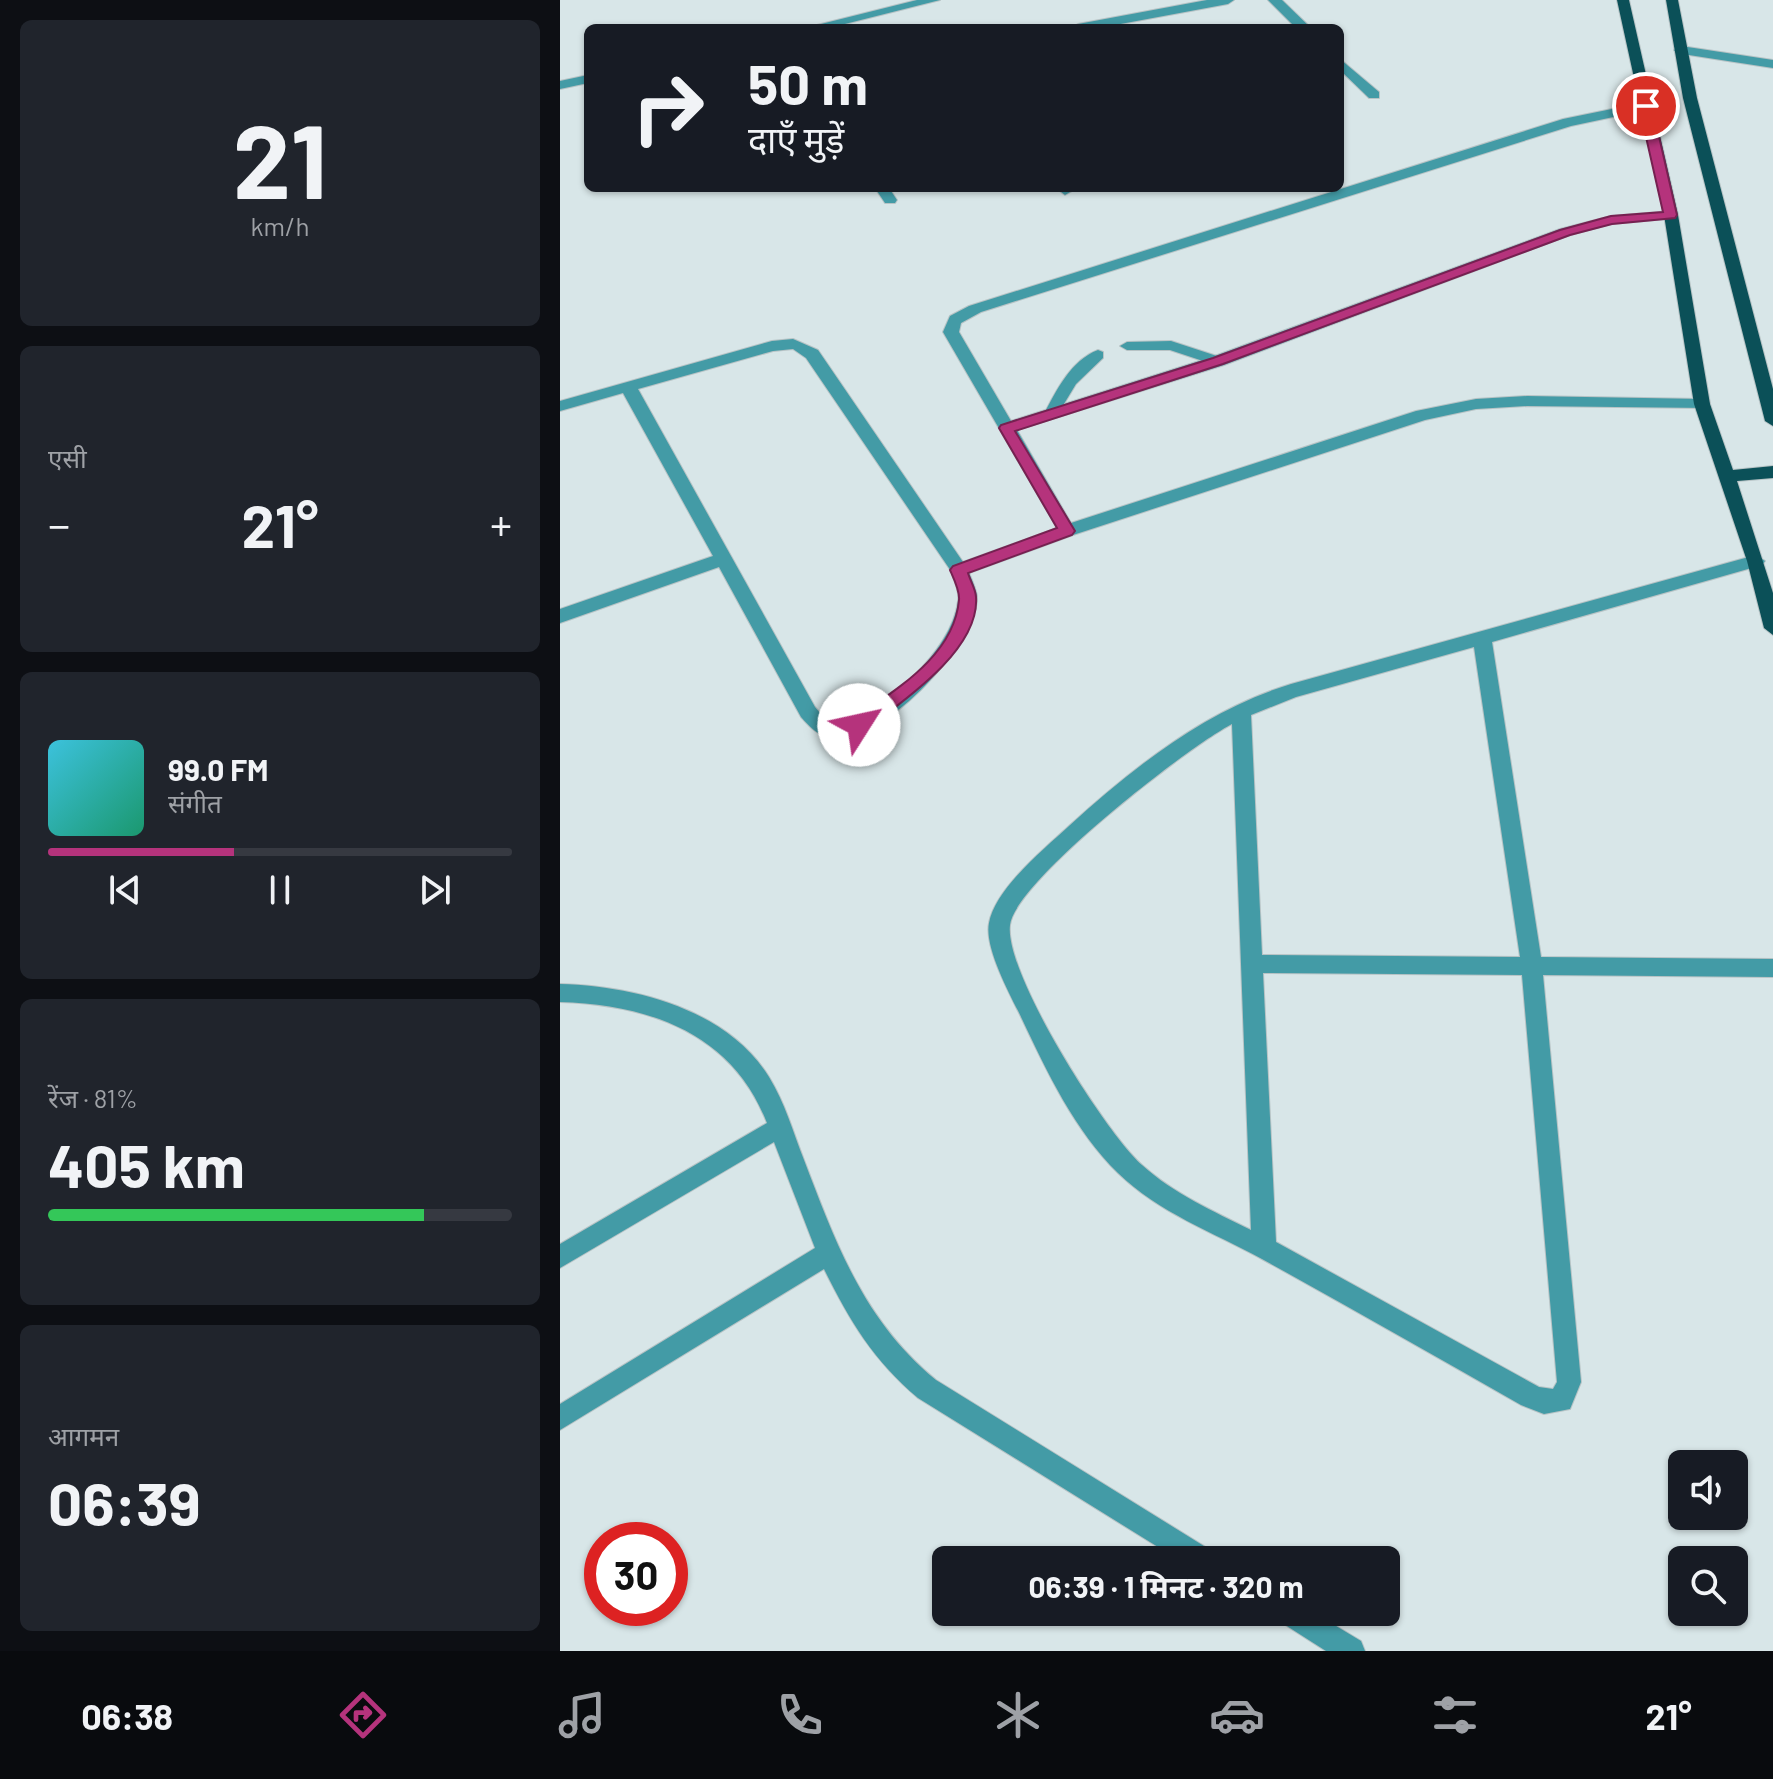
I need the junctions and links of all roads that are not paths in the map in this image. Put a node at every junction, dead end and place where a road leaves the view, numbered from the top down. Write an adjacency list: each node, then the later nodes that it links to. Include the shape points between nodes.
1 (934, 0): 6 (street)
2 (1228, 0): 7 (street)
3 (1274, 0): 8 (street)
4 (1623, 0): 15 (main road)
5 (1672, 0): 9 (main road)
6 (829, 24)
7 (1105, 24)
8 (1300, 24)
9 (1681, 50): 10 (street); 24 (main road)
10 (1773, 64)
11 (1344, 67): 14 (street)
12 (584, 80): 13 (street)
13 (560, 85)
14 (1374, 95)
15 (1646, 106): 16 (main road); 25 (street, via 1568,122 964,313 951,332)
16 (1671, 215): 19 (street, via 1611,220 1565,232); 21 (main road)
17 (1127, 346): 19 (lane, via 1171,345)
18 (1098, 355): 23 (lane, via 1068,382)
19 (1218, 361): 23 (street)
20 (627, 385): 22 (street); 29 (street); 31 (street, via 772,346 804,347)
21 (1702, 404): 27 (main road); 28 (street, via 1527,401 1462,406)
22 (560, 406)
23 (1051, 414): 25 (street)
24 (1773, 421)
25 (1006, 428): 28 (street)
26 (1773, 472): 27 (main road)
27 (1727, 476): 30 (main road)
28 (1067, 531): 31 (street)
29 (724, 559): 31 (street, via 808,712 834,732 859,725 886,707 950,647 968,597); 32 (street)
30 (1756, 561): 33 (main road); 34 (street)
31 (959, 570)
32 (560, 616)
33 (1773, 628)
34 (1482, 638): 35 (street); 37 (street)
35 (1241, 710): 36 (street); 41 (street, via 1151,767 1076,832 1003,909 998,937 1052,1056 1121,1162 1178,1205)
36 (1253, 964): 37 (street); 41 (street)
37 (1532, 967): 38 (street); 41 (street, via 1569,1382 1561,1400 1544,1402 1530,1396)
38 (1773, 968)
39 (560, 993): 40 (street, via 660,1010 711,1032 744,1059)
40 (781, 1126): 42 (street); 43 (street)
41 (1264, 1248)
42 (830, 1252): 44 (street); 45 (street, via 865,1322 891,1358 927,1389)
43 (560, 1257)
44 (560, 1418)
45 (1180, 1546)
46 (1311, 1626): 47 (street)
47 (1351, 1651)

